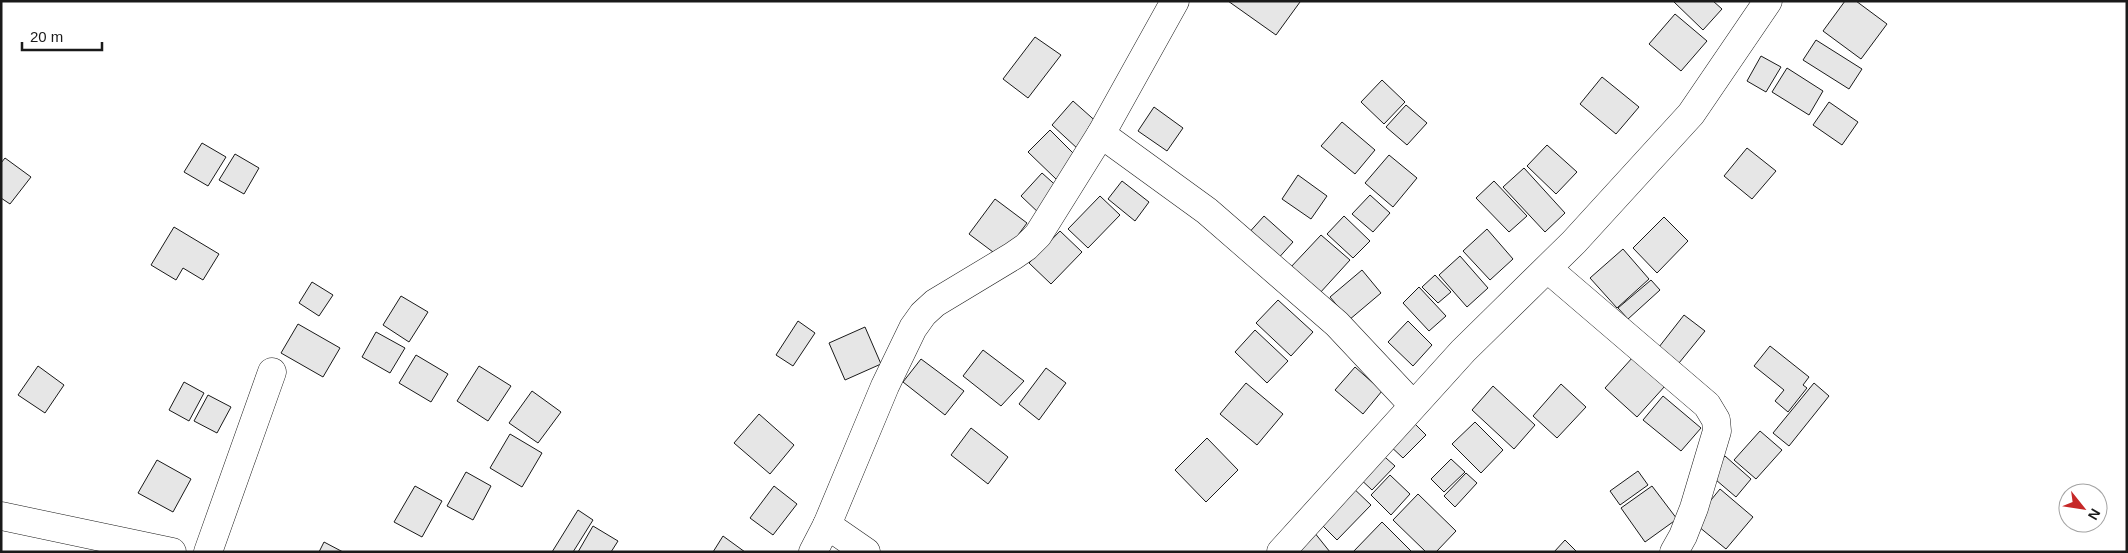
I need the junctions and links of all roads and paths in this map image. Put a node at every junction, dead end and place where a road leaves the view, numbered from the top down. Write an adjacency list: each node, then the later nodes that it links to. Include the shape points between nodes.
1 (1175, 1): 3 (street)
2 (1768, 1): 4 (street, via 1691,114)
3 (1101, 134): 6 (street, via 1214,217 1337,324); 8 (street, via 1043,226 1026,247 935,303 913,328 884,386)
4 (1548, 269): 6 (street, via 1463,351); 14 (street, via 1707,405 1716,420 1712,452 1683,536)
5 (272, 372): 10 (street)
6 (1413, 405): 13 (street)
7 (1, 516): 9 (street)
8 (827, 525): 11 (street); 12 (street)
9 (172, 552)
10 (208, 552)
11 (813, 552)
12 (866, 552)
13 (1282, 552)
14 (1674, 552)

